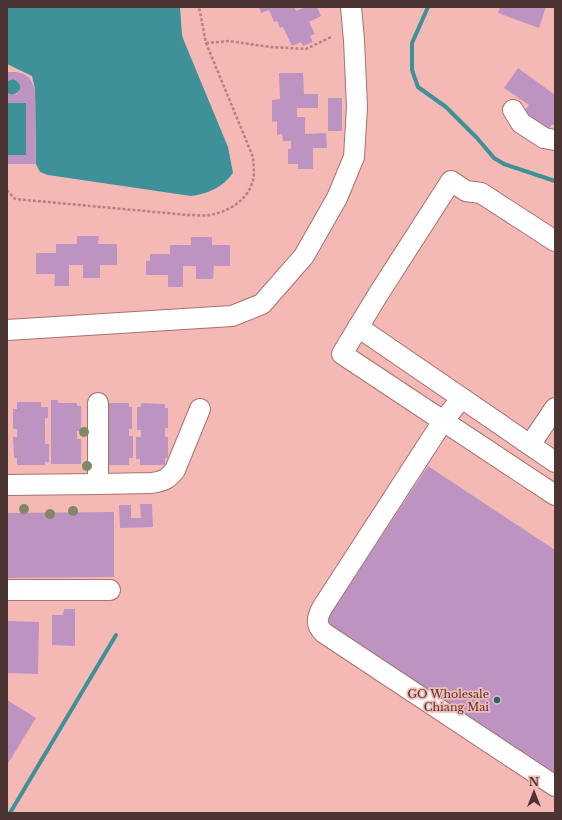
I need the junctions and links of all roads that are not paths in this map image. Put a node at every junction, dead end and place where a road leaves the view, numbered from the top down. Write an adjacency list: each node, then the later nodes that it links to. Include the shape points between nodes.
1 (351, 7): 6 (street, via 357,107 354,157 336,198 304,256 262,304 232,316)
2 (513, 110): 3 (street, via 521,123 544,138)
3 (555, 140)
4 (555, 241): 5 (street, via 482,193 466,190 451,181)
5 (358, 327): 7 (street); 11 (street, via 342,354)
6 (7, 330)
7 (462, 398): 11 (street); 12 (street)
8 (98, 403): 14 (street)
9 (555, 408): 12 (street)
10 (200, 409): 14 (street, via 175,470 166,479 152,483)
11 (443, 421): 16 (street); 19 (street, via 322,608 317,620 319,627 324,633)
12 (530, 445): 13 (street)
13 (555, 460)
14 (98, 484): 15 (street)
15 (7, 485)
16 (555, 495)
17 (7, 590): 18 (street)
18 (110, 590)
19 (555, 786)

